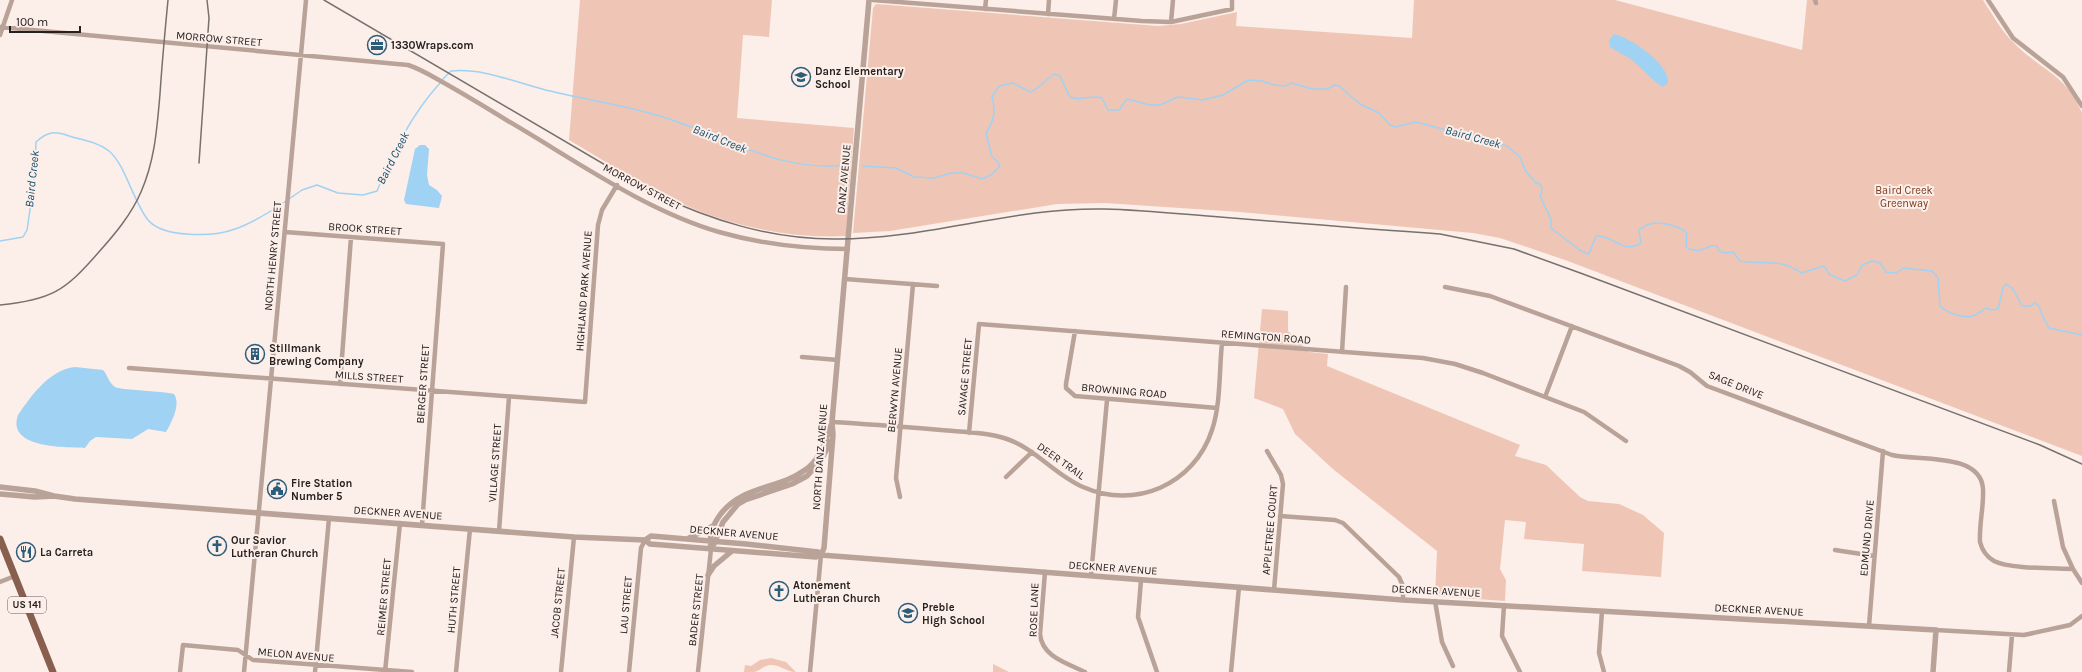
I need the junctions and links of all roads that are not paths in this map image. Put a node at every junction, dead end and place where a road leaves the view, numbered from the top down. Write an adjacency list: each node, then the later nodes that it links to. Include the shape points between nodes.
1 (12, 0): 15 (street)
2 (306, 0): 17 (street, NORTH HENRY STREET)
3 (869, 0): 23 (street, DANZ AVENUE)
4 (873, 0): 11 (street)
5 (986, 0): 11 (street)
6 (1050, 0): 12 (street)
7 (1116, 0): 13 (street)
8 (1173, 0): 14 (street)
9 (1232, 0): 14 (street, via 1232,9)
10 (1988, 0): 18 (street, via 2013,38 2063,78)
11 (985, 9): 12 (street)
12 (1048, 14): 13 (street)
13 (1114, 19): 14 (street)
14 (1172, 22)
15 (1, 27): 16 (street); 17 (street, MORROW STREET)
16 (0, 34)
17 (301, 55): 19 (street, MORROW STREET, via 398,63 415,67); 20 (street, NORTH HENRY STREET)
18 (2082, 106)
19 (617, 185): 23 (street, MORROW STREET, via 660,209 718,232 778,245); 43 (street, HIGHLAND PARK AVENUE, via 602,210 598,225)
20 (285, 232): 21 (street, BROOK STREET); 37 (street, NORTH HENRY STREET)
21 (351, 238): 22 (street, BROOK STREET); 38 (street)
22 (443, 244): 39 (street, BERGER STREET)
23 (848, 249): 24 (street, DANZ AVENUE)
24 (845, 279): 25 (street); 35 (street, DANZ AVENUE)
25 (913, 284): 26 (street); 46 (street, BERWYN AVENUE)
26 (937, 286)
27 (1346, 287): 33 (street)
28 (1445, 287): 30 (street, SAGE DRIVE, via 1485,295)
29 (979, 324): 31 (street, REMINGTON ROAD); 47 (street, SAVAGE STREET)
30 (1572, 326): 41 (street); 51 (street, SAGE DRIVE, via 1679,366 1707,386)
31 (1074, 331): 32 (street, REMINGTON ROAD); 42 (street, BROWNING ROAD, via 1066,388 1076,397)
32 (1222, 343): 33 (street, REMINGTON ROAD); 44 (street, DEER TRAIL)
33 (1342, 352): 41 (street, REMINGTON ROAD, via 1423,358 1455,364)
34 (802, 357): 35 (street)
35 (838, 360): 45 (street, NORTH DANZ AVENUE)
36 (129, 368): 37 (street, MILLS STREET)
37 (272, 379): 38 (street, MILLS STREET); 60 (street, NORTH HENRY STREET)
38 (340, 384): 39 (street, MILLS STREET)
39 (432, 391): 40 (street, MILLS STREET); 64 (street, BERGER STREET)
40 (509, 397): 43 (street, MILLS STREET); 67 (street, VILLAGE STREET)
41 (1545, 397): 49 (street, REMINGTON ROAD, via 1584,412)
42 (1107, 400): 44 (street, BROWNING ROAD); 55 (street)
43 (585, 402)
44 (1217, 408): 55 (street, DEER TRAIL, via 1213,429 1203,450 1178,478 1159,489 1140,495)
45 (832, 422): 46 (street, DEER TRAIL); 48 (street, NORTH DANZ AVENUE); 65 (street, via 823,448 806,470 739,497)
46 (900, 427): 47 (street, DEER TRAIL); 58 (street, BERWYN AVENUE, via 896,481)
47 (969, 432): 52 (street, DEER TRAIL, via 1007,439)
48 (833, 435): 72 (street, via 826,454 814,470 800,480 738,504 723,522); 76 (street, NORTH DANZ AVENUE, via 824,548)
49 (1626, 441)
50 (1267, 451): 61 (street, APPLETREE COURT, via 1283,480)
51 (1883, 451): 77 (street, EDMUND DRIVE); 78 (street, SAGE DRIVE, via 1900,457 1934,458 1966,466 1978,474 1984,490 1980,536 1986,554 1995,562)
52 (1032, 452): 53 (street); 55 (street, DEER TRAIL, via 1072,482)
53 (1006, 477)
54 (0, 487): 57 (street, DECKNER AVENUE)
55 (1098, 493): 82 (street)
56 (0, 494): 57 (street, DECKNER AVENUE)
57 (54, 496): 60 (street, DECKNER AVENUE)
58 (900, 497)
59 (2054, 501): 78 (street, via 2060,537)
60 (259, 513): 62 (street, DECKNER AVENUE); 96 (street, NORTH HENRY STREET)
61 (1280, 516): 87 (street, APPLETREE COURT); 88 (street, via 1335,520 1348,526 1399,577 1403,586)
62 (329, 518): 63 (street, DECKNER AVENUE); 97 (street)
63 (400, 523): 64 (street, DECKNER AVENUE); 99 (street, REIMER STREET)
64 (422, 525): 66 (street, DECKNER AVENUE)
65 (713, 525): 70 (street); 72 (street)
66 (470, 529): 67 (street, DECKNER AVENUE); 105 (street, HUTH STREET)
67 (499, 531): 68 (street, DECKNER AVENUE)
68 (574, 537): 71 (street, DECKNER AVENUE); 106 (street, JACOB STREET)
69 (0, 538): 81 (main road, US 141)
70 (684, 539): 71 (street, DECKNER AVENUE, via 651,536); 72 (street, DECKNER AVENUE)
71 (645, 540): 73 (street, DECKNER AVENUE, via 650,544); 107 (street, LAU STREET, via 641,548)
72 (713, 541): 73 (street); 76 (street, DECKNER AVENUE, via 818,552)
73 (711, 549): 75 (street, DECKNER AVENUE); 80 (street, BADER STREET)
74 (1835, 550): 77 (street)
75 (732, 551): 76 (street, DECKNER AVENUE, via 816,557); 80 (street, via 714,566)
76 (821, 555): 79 (street, DECKNER AVENUE); 109 (street)
77 (1874, 556): 93 (street, EDMUND DRIVE)
78 (2073, 569): 85 (street)
79 (1045, 572): 82 (street, DECKNER AVENUE); 110 (street, ROSE LANE, via 1040,634 1042,644 1050,654)
80 (708, 575): 108 (street, BADER STREET)
81 (15, 576): 84 (street); 100 (main road, US 141)
82 (1091, 576): 83 (street, DECKNER AVENUE)
83 (1141, 580): 86 (street, DECKNER AVENUE); 111 (street, via 1138,617)
84 (0, 582)
85 (2082, 583)
86 (1239, 588): 87 (street, DECKNER AVENUE); 112 (street)
87 (1274, 590): 88 (street, DECKNER AVENUE)
88 (1403, 600): 89 (street, DECKNER AVENUE)
89 (1435, 602): 90 (street, DECKNER AVENUE); 98 (street, via 1442,642)
90 (1504, 605): 91 (street, DECKNER AVENUE); 113 (street, via 1502,636)
91 (1602, 611): 93 (street, DECKNER AVENUE); 114 (street, via 1599,653)
92 (2082, 616): 95 (street, DECKNER AVENUE, via 2070,625 2024,635)
93 (1869, 626): 94 (street, DECKNER AVENUE)
94 (1936, 630): 95 (street, DECKNER AVENUE); 115 (street)
95 (2012, 635): 116 (street)
96 (245, 655): 97 (street, MELON AVENUE, via 253,660); 101 (street, MELON AVENUE, via 238,650 182,645); 102 (street, NORTH HENRY STREET)
97 (315, 665): 99 (street, MELON AVENUE); 103 (street)
98 (1453, 666)
99 (386, 671): 104 (street, MELON AVENUE)
100 (54, 672)
101 (180, 672)
102 (244, 672)
103 (315, 672)
104 (412, 672)
105 (456, 672)
106 (561, 672)
107 (629, 672)
108 (698, 672)
109 (810, 672)
110 (1085, 672)
111 (1157, 672)
112 (1231, 672)
113 (1520, 672)
114 (1604, 672)
115 (1933, 672)
116 (2008, 672)

